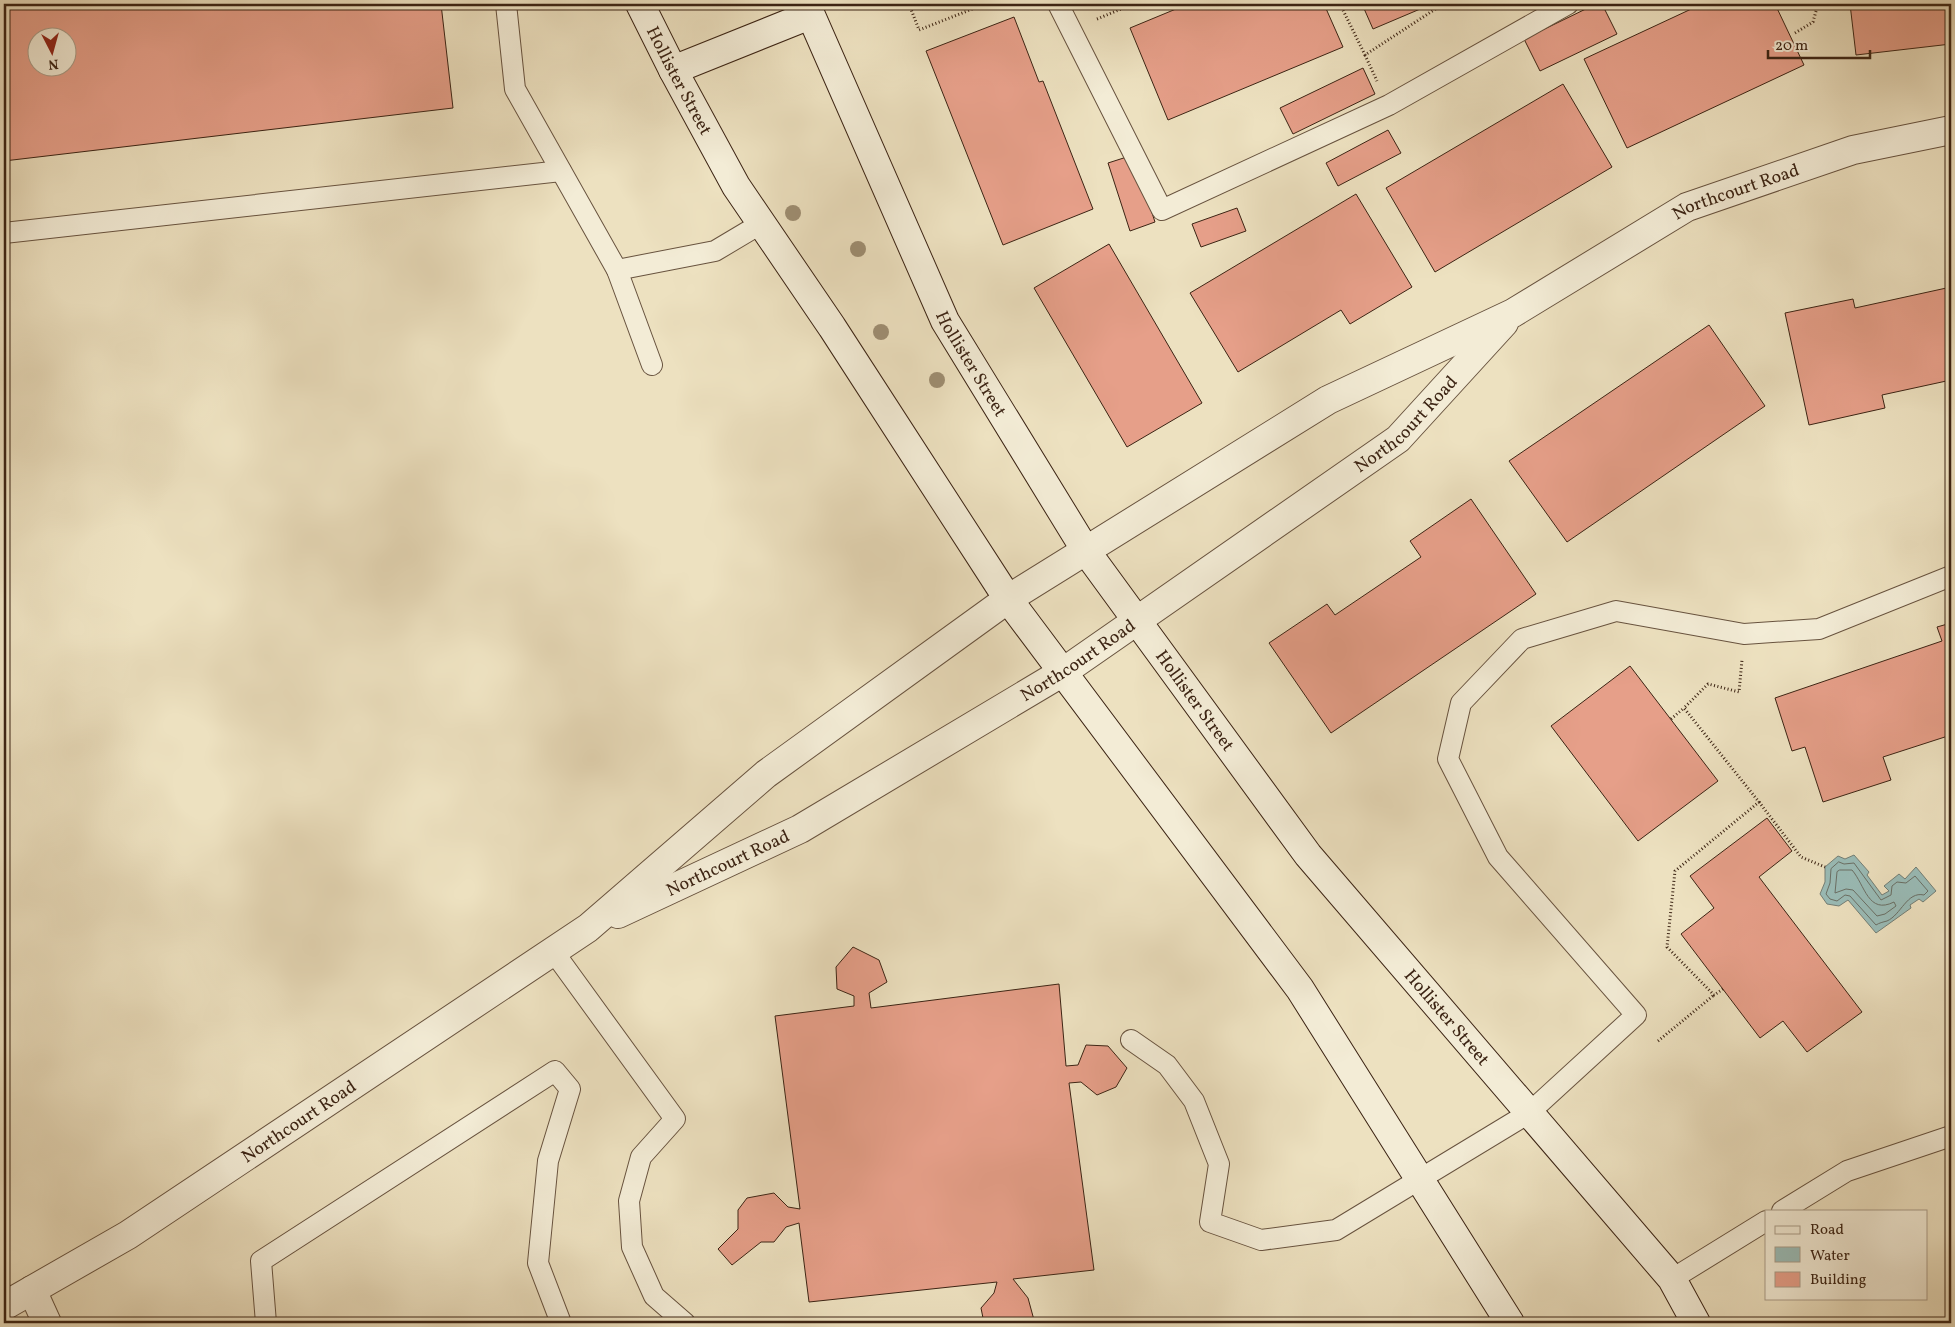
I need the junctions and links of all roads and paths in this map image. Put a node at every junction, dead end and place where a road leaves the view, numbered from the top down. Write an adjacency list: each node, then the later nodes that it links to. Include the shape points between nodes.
1 (506, 4): 16 (lane, via 515,89)
2 (640, 4): 14 (street, Hollister Street)
3 (909, 4): 4 (path, via 919,30)
4 (985, 4)
5 (1058, 4): 12 (lane)
6 (1133, 4): 12 (path)
7 (1340, 4): 8 (path, via 1365,54 1437,8)
8 (1464, 4)
9 (1568, 4): 12 (lane, via 1389,105 1162,210)
10 (1818, 4): 13 (path, via 1813,22)
11 (808, 9): 14 (street); 22 (street, Hollister Street, via 945,321)
12 (1071, 30)
13 (1795, 33)
14 (673, 70): 17 (street, Hollister Street, via 736,186)
15 (1951, 130): 20 (street, Northcourt Road, via 1853,150 1687,207)
16 (561, 172): 18 (lane); 19 (lane)
17 (762, 223): 19 (lane, via 715,251); 24 (street, Hollister Street)
18 (4, 233)
19 (617, 270): 21 (lane)
20 (1513, 313): 22 (street, Northcourt Road, via 1328,400); 25 (street, Northcourt Road, via 1398,439)
21 (652, 365)
22 (1086, 552): 24 (street, Northcourt Road); 25 (street, Hollister Street)
23 (1951, 576): 26 (lane, via 1819,629)
24 (1008, 600): 27 (street, Hollister Street); 32 (street, Northcourt Road, via 766,774)
25 (1137, 622): 27 (street, Northcourt Road); 38 (street, Hollister Street, via 1308,855)
26 (1744, 634): 28 (path, via 1739,692 1708,684); 38 (lane, via 1616,611 1522,639 1460,703 1448,759 1498,857 1636,1015)
27 (1063, 672): 32 (street, Northcourt Road, via 800,829); 40 (street, Hollister Street, via 1300,989)
28 (1684, 708): 29 (path); 30 (path)
29 (1671, 720)
30 (1759, 802): 31 (path, via 1801,857); 35 (path, via 1675,870 1667,947)
31 (1825, 867)
32 (588, 928): 33 (street, Northcourt Road)
33 (553, 952): 44 (street, Northcourt Road, via 128,1235); 49 (lane, via 675,1119 642,1157 629,1202 632,1247 654,1296)
34 (1723, 988): 35 (path)
35 (1714, 995): 37 (path)
36 (1131, 1040): 40 (lane, via 1167,1065 1194,1101 1218,1164 1210,1222 1261,1240 1336,1230)
37 (1658, 1041)
38 (1529, 1112): 40 (lane); 43 (street, Hollister Street)
39 (1951, 1136): 41 (lane, via 1847,1171)
40 (1419, 1178): 50 (street, Hollister Street)
41 (1784, 1210)
42 (1765, 1222): 43 (lane)
43 (1672, 1279): 51 (street, Hollister Street)
44 (32, 1290): 45 (street, Northcourt Road); 46 (street)
45 (4, 1306)
46 (47, 1323)
47 (266, 1323): 48 (lane, via 261,1261 555,1071 570,1089 548,1161 538,1263)
48 (561, 1323)
49 (686, 1323)
50 (1510, 1323)
51 (1696, 1323)

